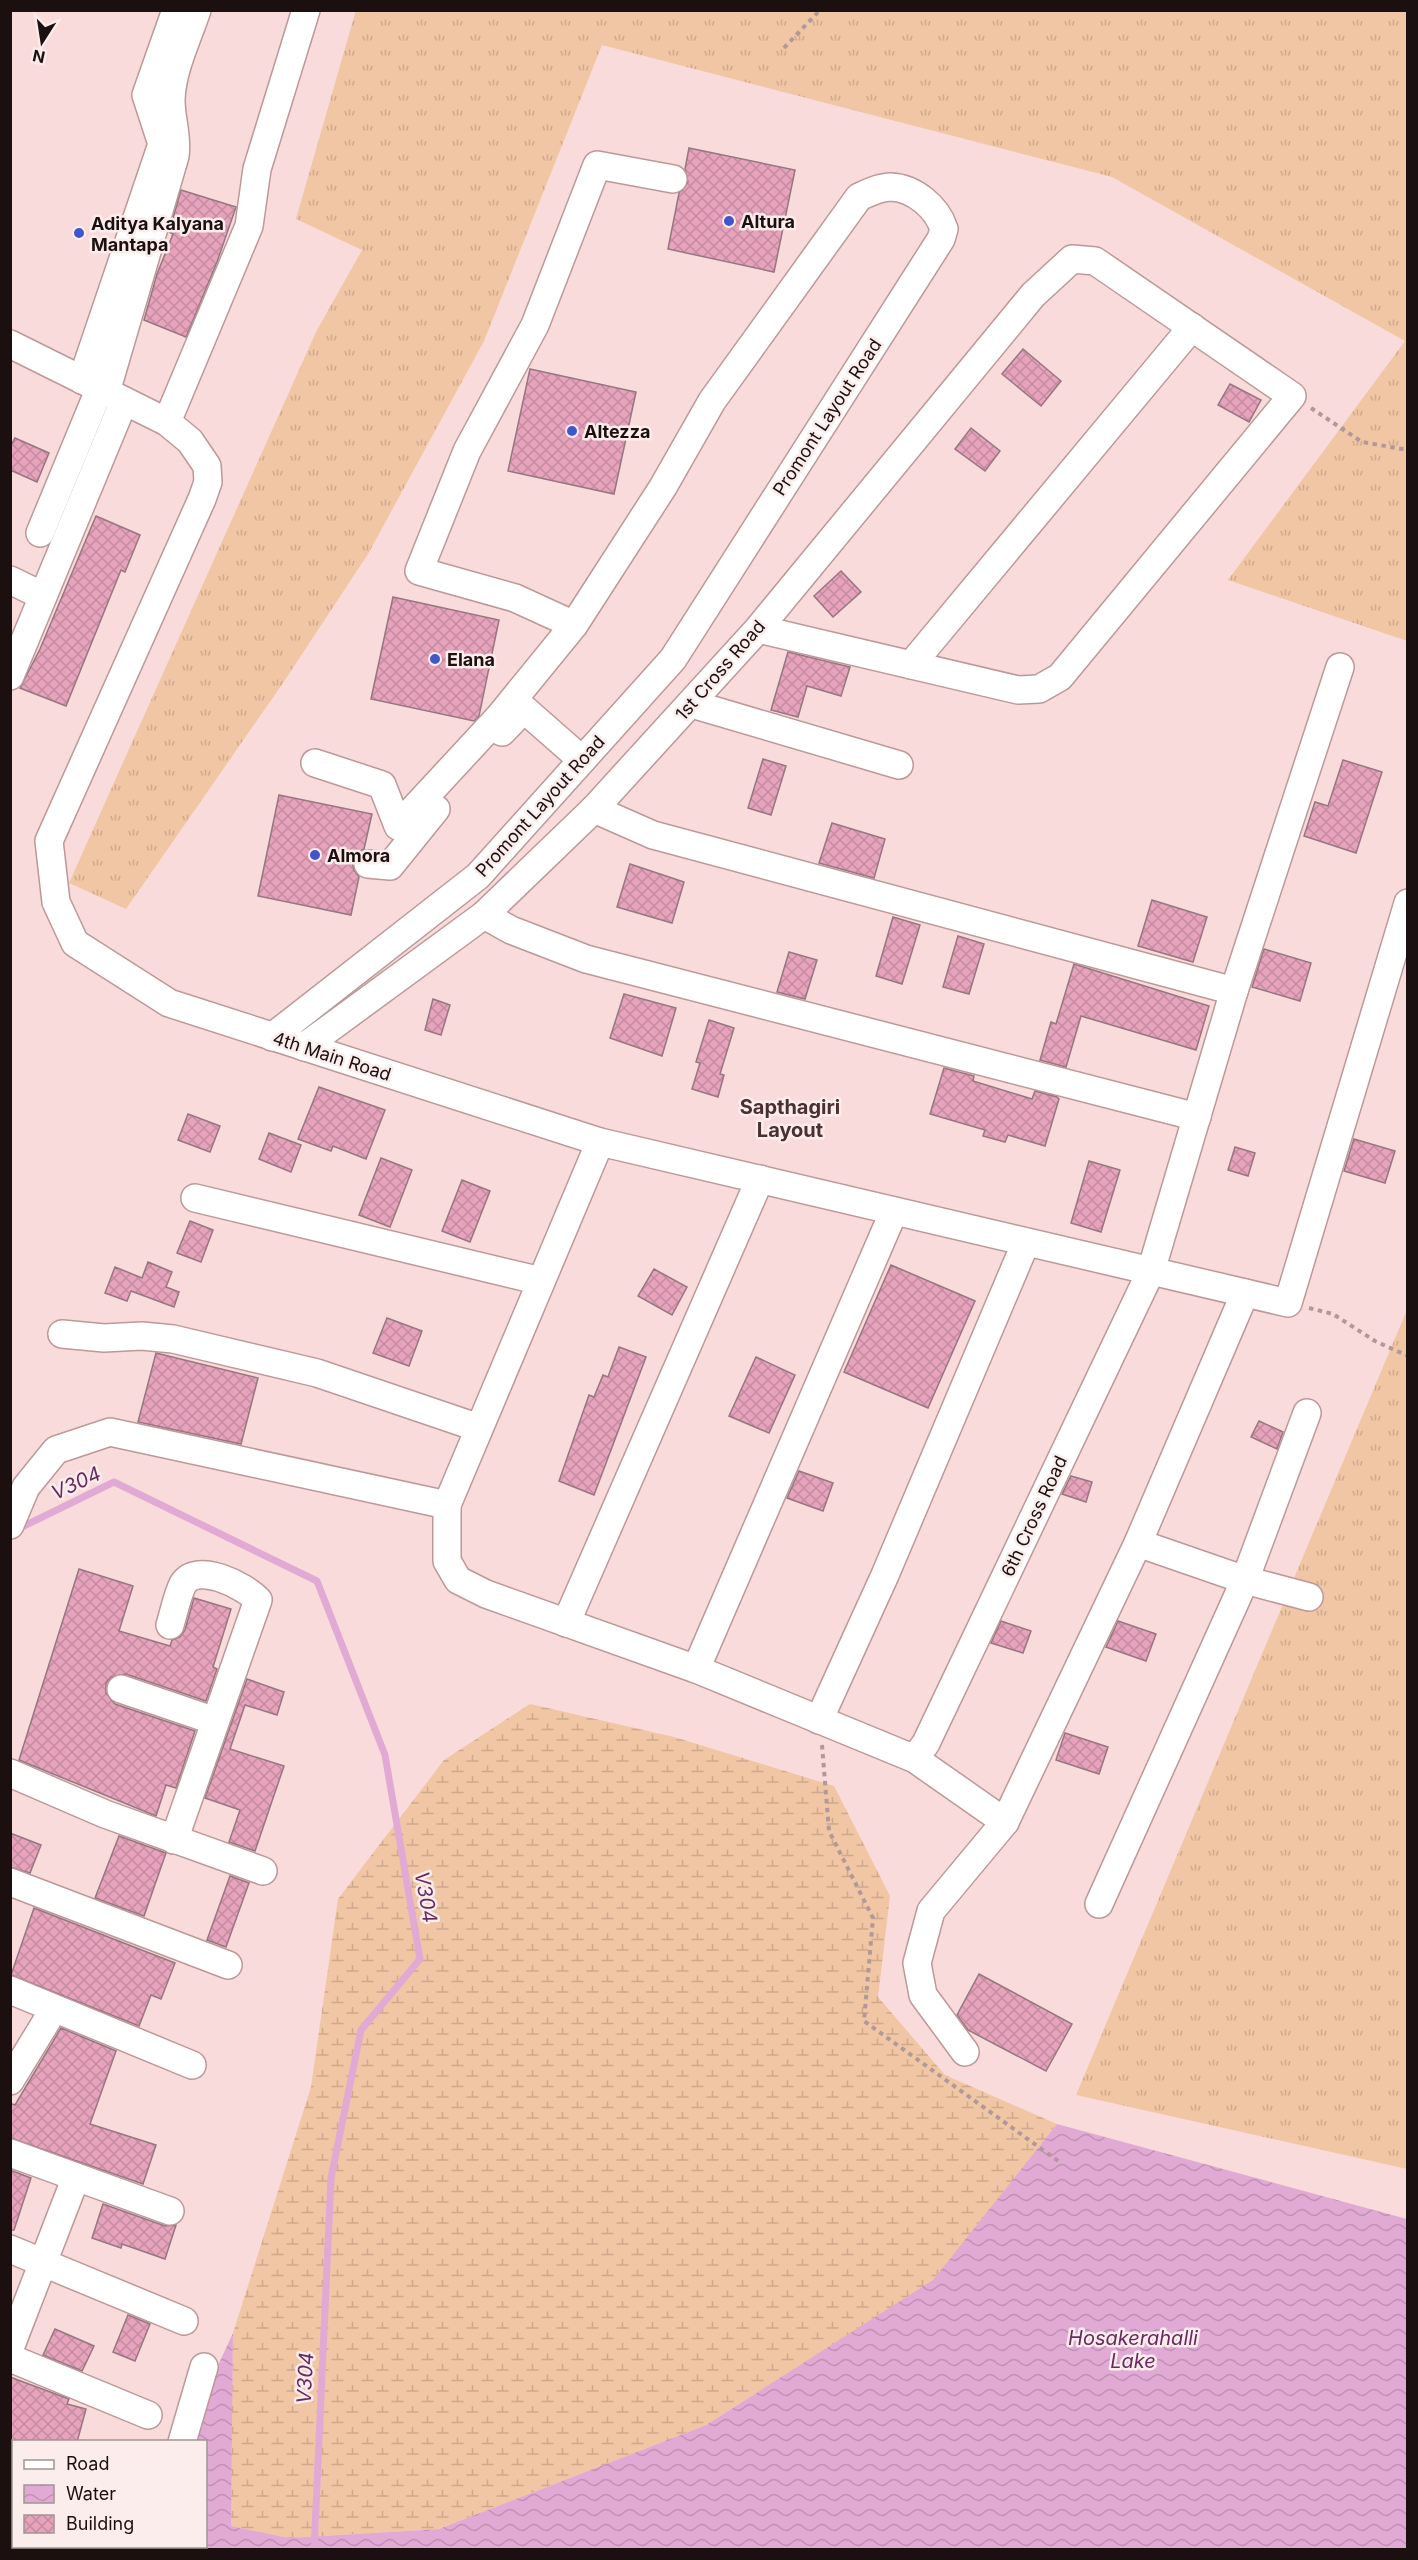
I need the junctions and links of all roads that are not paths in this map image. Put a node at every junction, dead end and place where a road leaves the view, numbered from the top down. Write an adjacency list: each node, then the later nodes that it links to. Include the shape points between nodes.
1 (176, 10): 7 (street, via 146,95 162,144)
2 (197, 10): 7 (street, via 173,78 175,156)
3 (306, 10): 8 (street, via 257,169 249,226)
4 (672, 179): 12 (street, via 597,165 535,326 467,451 419,571 515,598)
5 (1192, 327): 13 (street, 1st Cross Road, via 1095,261 1072,259 1033,296); 14 (street); 14 (street, via 1292,396 1060,677 1039,689 1018,690)
6 (10, 344): 7 (street)
7 (103, 390): 8 (street); 9 (street); 11 (street)
8 (167, 422): 26 (street, 4th Main Road, via 200,453 207,466 208,482 49,841 56,902 75,944 169,1003)
9 (40, 533)
10 (10, 580): 11 (street)
11 (43, 596): 16 (street)
12 (574, 624): 18 (street, Promont Layout Road, via 663,487 712,401 859,197 890,187 907,190 933,207 944,229 934,249 673,658); 19 (street, via 499,717 398,826 382,785)
13 (758, 629): 14 (street); 17 (street, 1st Cross Road)
14 (911, 665)
15 (1340, 667): 25 (street, 6th Cross Road)
16 (10, 676)
17 (692, 704): 20 (street); 21 (street, 1st Cross Road)
18 (582, 760): 22 (street, via 524,709 475,760 390,866); 26 (street, Promont Layout Road, via 478,876)
19 (315, 763)
20 (899, 765)
21 (594, 809): 24 (street, 1st Cross Road); 25 (street, via 653,835)
22 (368, 864)
23 (1407, 903): 36 (street, 4th Main Road, via 1288,1303)
24 (484, 915): 27 (street, 1st Cross Road); 28 (street, via 511,930 586,959)
25 (1234, 992): 28 (street, 6th Cross Road)
26 (272, 1037): 27 (street, 4th Main Road)
27 (304, 1047): 29 (street, 4th Main Road)
28 (1197, 1117): 34 (street, 6th Cross Road)
29 (600, 1142): 30 (street, 4th Main Road); 35 (street)
30 (759, 1179): 32 (street, 4th Main Road); 45 (street)
31 (195, 1198): 35 (street)
32 (894, 1210): 33 (street, 4th Main Road); 47 (street)
33 (1026, 1242): 34 (street, 4th Main Road); 49 (street)
34 (1151, 1271): 36 (street, 4th Main Road); 51 (street, 6th Cross Road)
35 (541, 1281): 39 (street)
36 (1245, 1293): 42 (street)
37 (62, 1334): 39 (street, via 173,1339 317,1372)
38 (1307, 1413): 43 (street)
39 (479, 1428): 40 (street)
40 (447, 1505): 41 (street, via 110,1432 56,1450 26,1486); 45 (street, via 447,1562 458,1580)
41 (10, 1525)
42 (1138, 1543): 43 (street); 53 (street)
43 (1245, 1580): 44 (street); 57 (street)
44 (1309, 1598)
45 (566, 1623): 47 (street)
46 (170, 1625): 50 (street, via 184,1583 192,1576 202,1574 246,1587 258,1600)
47 (696, 1669): 49 (street)
48 (121, 1689): 50 (street)
49 (819, 1720): 51 (street)
50 (215, 1721): 54 (street)
51 (915, 1759): 53 (street)
52 (10, 1773): 54 (street)
53 (1005, 1822): 61 (street, via 931,1911 917,1963 923,1995)
54 (174, 1840): 55 (street)
55 (262, 1871)
56 (10, 1882): 58 (street)
57 (1099, 1904)
58 (228, 1965)
59 (10, 1990): 60 (street)
60 (54, 2009): 62 (street); 63 (street)
61 (965, 2052)
62 (192, 2065)
63 (10, 2081)
64 (10, 2152): 65 (street)
65 (76, 2177): 66 (street); 68 (street)
66 (170, 2211)
67 (10, 2249): 68 (street)
68 (45, 2263): 69 (street); 70 (street)
69 (184, 2321)
70 (10, 2348)
71 (10, 2358): 73 (street)
72 (204, 2367): 74 (street)
73 (148, 2415)
74 (183, 2440)

